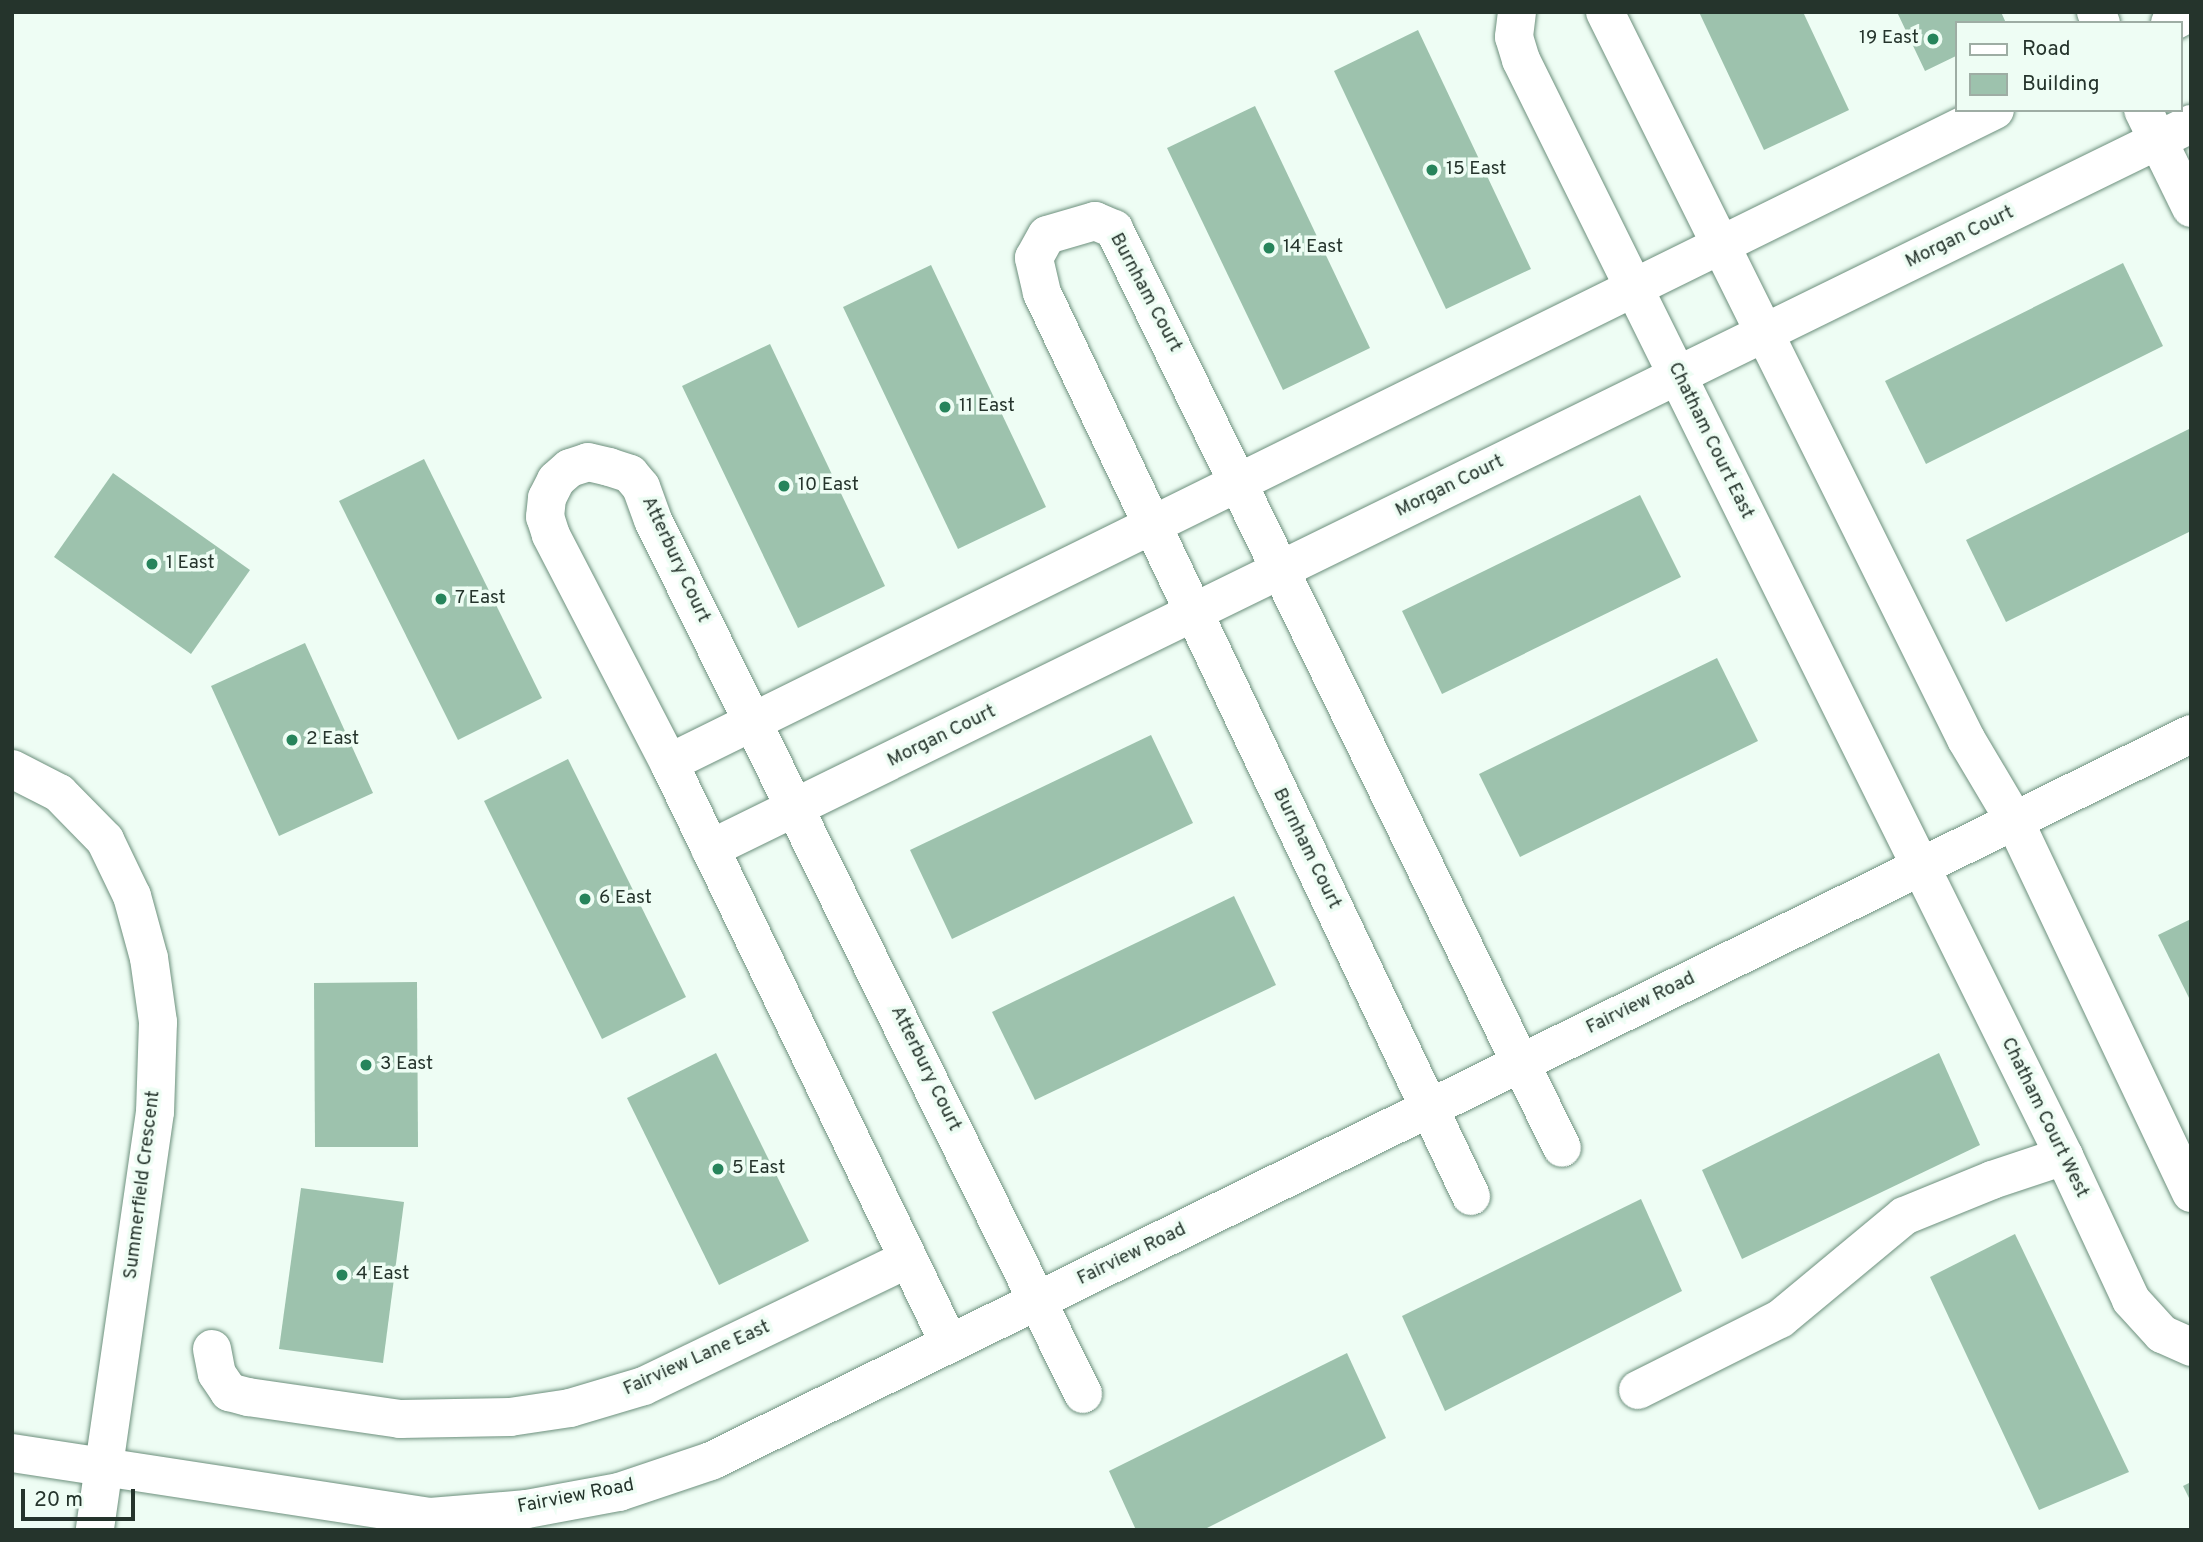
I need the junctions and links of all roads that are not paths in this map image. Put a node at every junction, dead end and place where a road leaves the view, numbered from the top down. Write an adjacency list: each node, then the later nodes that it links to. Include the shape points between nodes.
1 (1517, 12): 9 (street, Chatham Court East, via 1514,37 1521,60)
2 (1605, 12): 8 (street)
3 (2191, 12): 4 (street)
4 (2174, 21)
5 (1991, 112): 8 (street)
6 (2164, 125): 7 (street); 10 (street, Morgan Court)
7 (2191, 208)
8 (1720, 247): 9 (street); 10 (street)
9 (1635, 290): 11 (street, Chatham Court East); 12 (street)
10 (1763, 335): 11 (street, Morgan Court); 21 (street, via 1966,739)
11 (1677, 375): 14 (street, Morgan Court); 23 (street, Chatham Court East)
12 (1240, 481): 13 (street); 13 (street, Burnham Court, via 1114,229 1095,221 1047,235 1034,258 1042,293); 14 (street, Burnham Court)
13 (1149, 526): 15 (street, Burnham Court); 16 (street)
14 (1283, 569): 15 (street, Morgan Court); 24 (street, Burnham Court)
15 (1192, 613): 20 (street, Morgan Court); 25 (street, Burnham Court)
16 (753, 722): 18 (street); 18 (street, Atterbury Court, via 641,487 630,474 609,467 589,462 570,468 556,480 547,498 545,517 551,536); 20 (street, Atterbury Court)
17 (2191, 734): 21 (street, Fairview Road)
18 (669, 763): 22 (street, Atterbury Court)
19 (12, 769): 38 (street, Summerfield Crescent, via 60,793 105,840 135,909 149,958 158,1022 155,1112)
20 (798, 808): 22 (street, Morgan Court); 31 (street, Atterbury Court)
21 (2014, 820): 23 (street, Fairview Road); 28 (street)
22 (710, 849): 30 (street, Atterbury Court)
23 (1921, 866): 24 (street, Fairview Road); 27 (street, Chatham Court West)
24 (1524, 1062): 25 (street, Fairview Road); 26 (street, Burnham Court)
25 (1430, 1109): 29 (street, Burnham Court); 31 (street, Fairview Road)
26 (1562, 1148)
27 (2064, 1156): 33 (street, Chatham Court West, via 2131,1300 2162,1334); 35 (street, via 1905,1216 1780,1319)
28 (2191, 1193)
29 (1471, 1196)
30 (908, 1259): 32 (street, Atterbury Court); 34 (street, Fairview Lane East, via 644,1386 570,1408 510,1417 400,1419 248,1397 229,1392 218,1374)
31 (1039, 1300): 32 (street, Fairview Road); 36 (street, Atterbury Court)
32 (949, 1343): 38 (street, Fairview Road, via 711,1461 620,1492 527,1509 430,1517)
33 (2191, 1348)
34 (212, 1349)
35 (1638, 1390)
36 (1083, 1394)
37 (12, 1453): 38 (street, Fairview Road)
38 (104, 1466): 39 (street, Summerfield Crescent)
39 (95, 1530)

